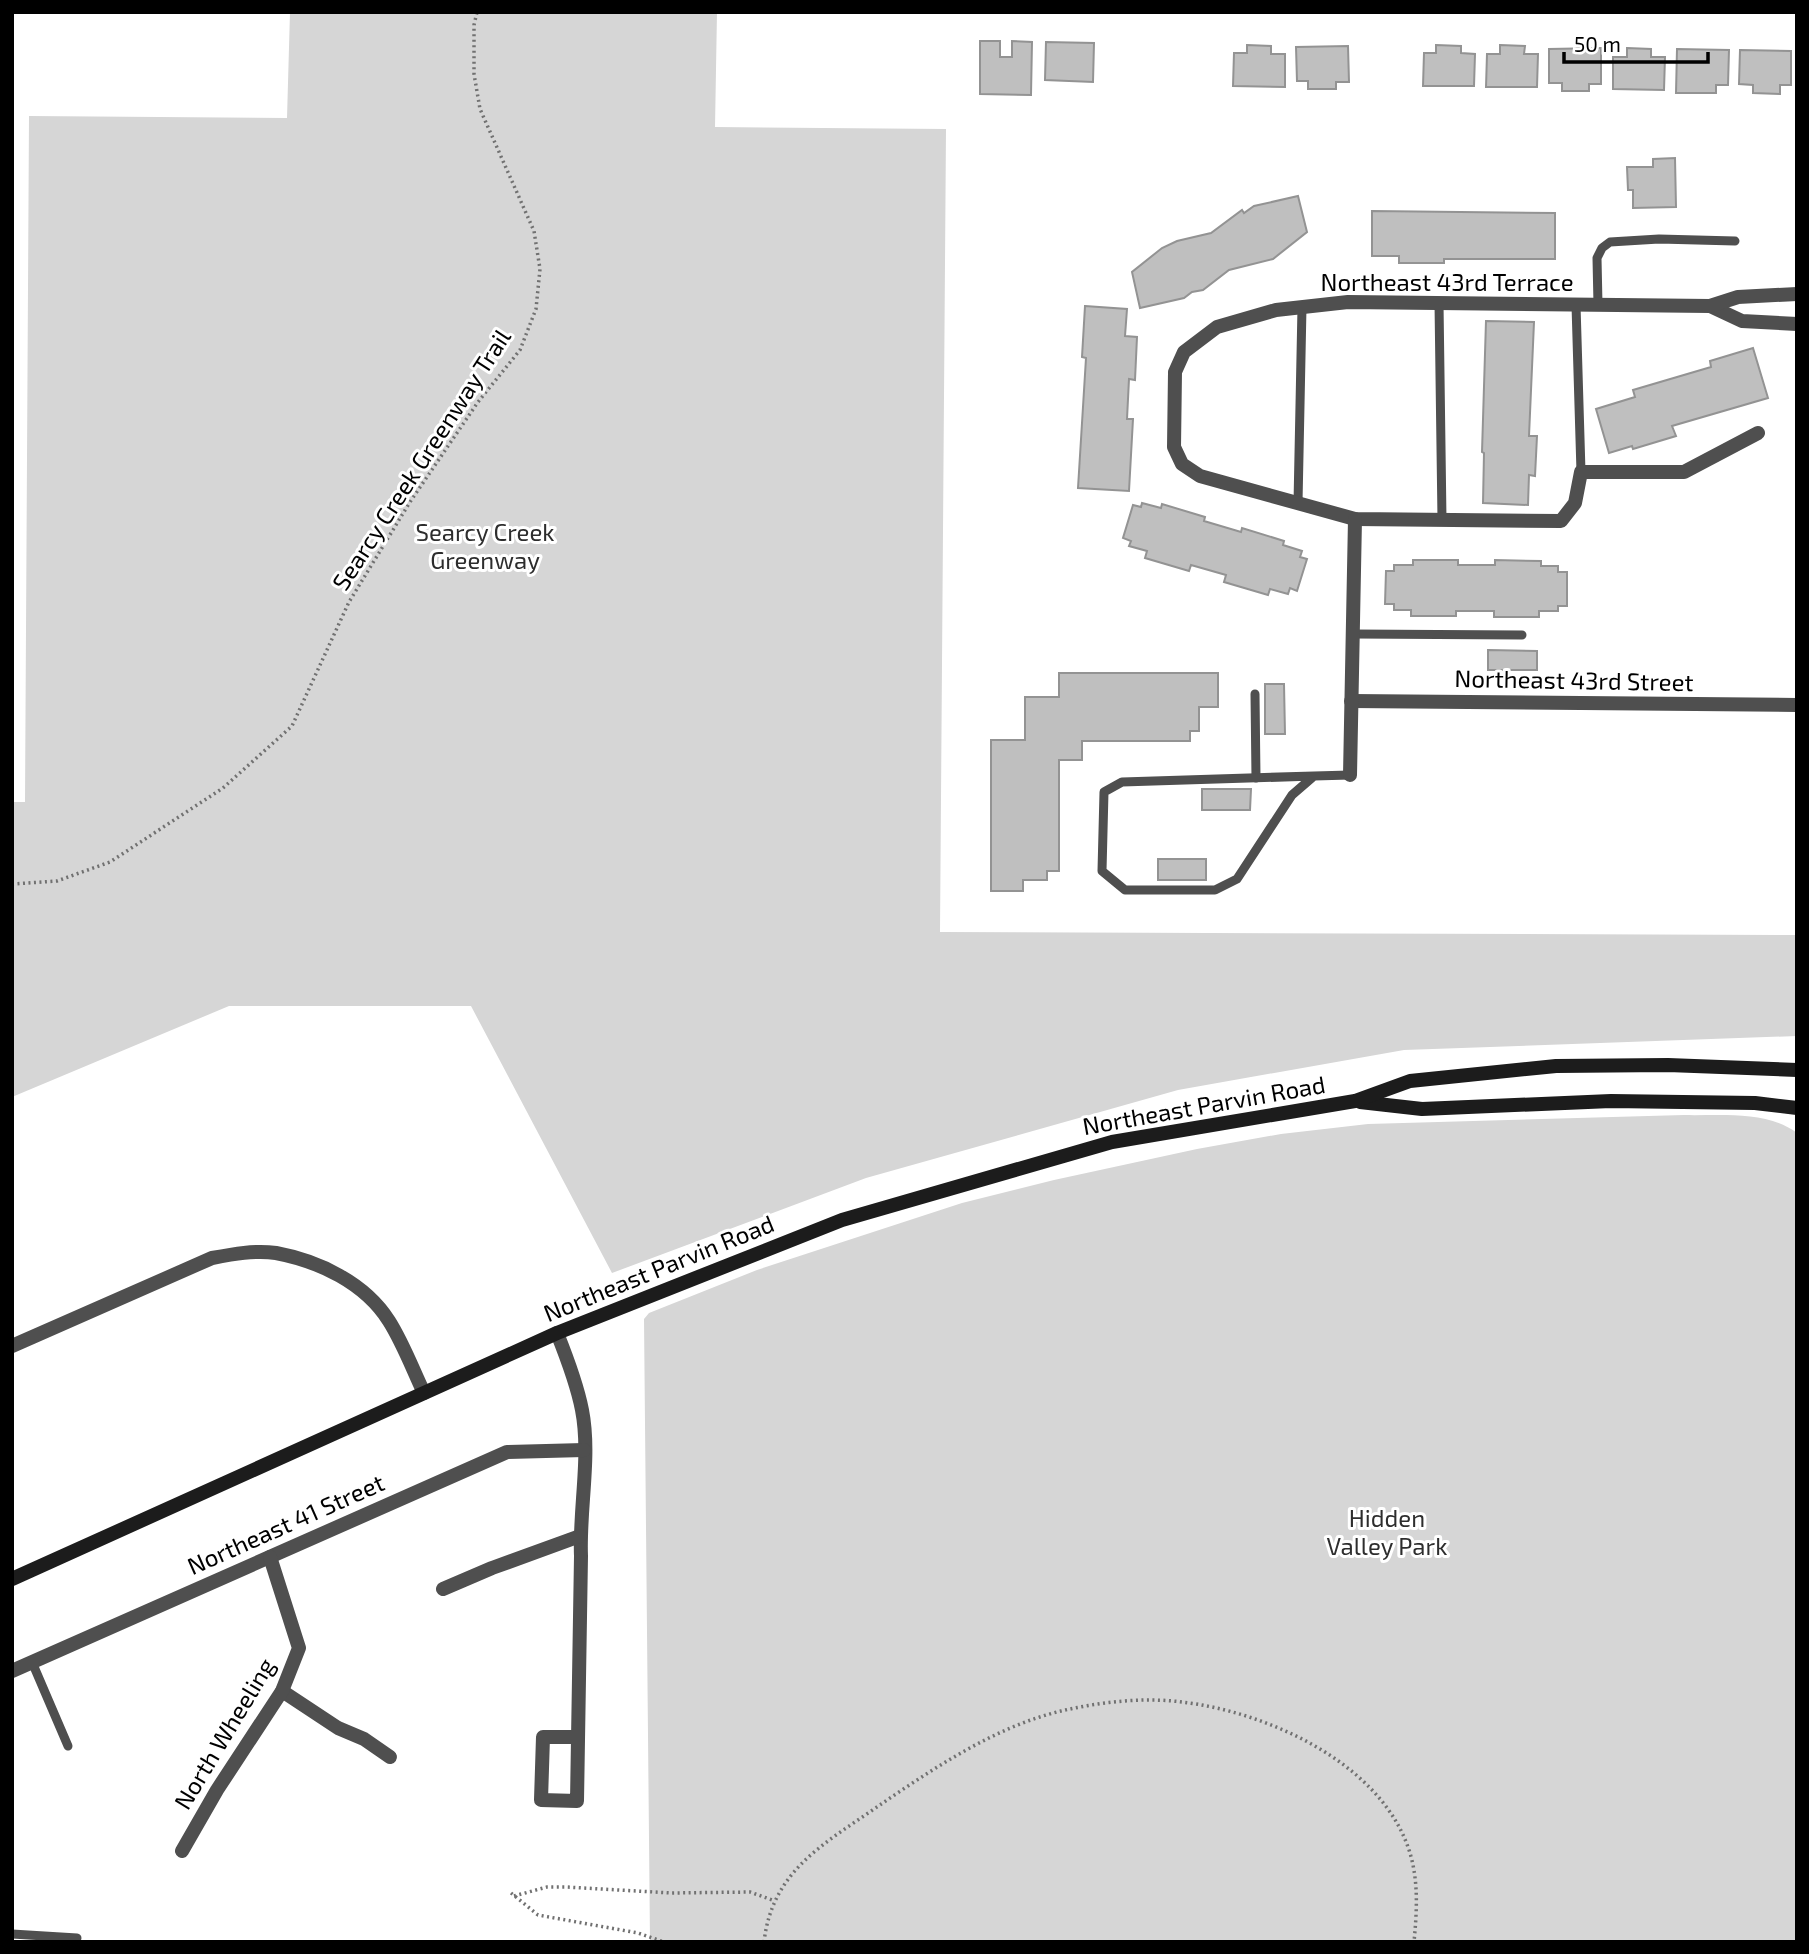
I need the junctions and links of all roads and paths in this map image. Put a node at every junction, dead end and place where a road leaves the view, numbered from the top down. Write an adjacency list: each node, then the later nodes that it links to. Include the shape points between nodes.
1 (477, 12): 23 (path, Searcy Creek Greenway Trail, via 474,74 480,109 534,231 541,269 536,309 520,350 448,446 349,601 292,726 223,788 110,862 57,881)
2 (1735, 242): 6 (lane, via 1609,242 1597,258)
3 (1797, 294): 7 (street, Northeast 43rd Terrace, via 1738,297)
4 (1439, 303): 5 (street, Northeast 43rd Terrace); 8 (street, Northeast 43rd Terrace, via 1348,302); 14 (lane)
5 (1576, 304): 6 (street, Northeast 43rd Terrace); 11 (lane)
6 (1598, 305): 7 (street, Northeast 43rd Terrace)
7 (1710, 306): 9 (street, Northeast 43rd Terrace, via 1742,321)
8 (1302, 307): 12 (lane); 12 (street, Northeast 43rd Terrace, via 1217,327 1184,352 1175,372 1174,447 1182,464 1200,476)
9 (1797, 324)
10 (1758, 433): 11 (street, via 1684,472)
11 (1581, 472): 14 (street, Northeast 43rd Terrace, via 1575,503 1561,521)
12 (1298, 503): 13 (street, Northeast 43rd Terrace)
13 (1355, 519): 14 (street, Northeast 43rd Terrace); 15 (street)
14 (1442, 520)
15 (1353, 634): 16 (lane); 18 (street)
16 (1522, 635)
17 (1255, 694): 22 (lane)
18 (1352, 701): 19 (street, Northeast 43rd Street); 20 (street)
19 (1797, 705)
20 (1350, 775): 21 (lane)
21 (1314, 776): 22 (lane); 22 (lane, via 1292,794 1237,879 1215,890 1125,890 1102,871 1104,792 1122,782)
22 (1255, 778)
23 (12, 884)
24 (1797, 1070): 25 (main road, Northeast Parvin Road, via 1556,1066 1410,1081)
25 (1355, 1101): 26 (main road, Northeast Parvin Road, via 1422,1110 1611,1101); 27 (main road, Northeast Parvin Road, via 1112,1142 868,1212)
26 (1797, 1108)
27 (557, 1333): 29 (main road, Northeast Parvin Road); 30 (street, via 583,1411)
28 (12, 1346): 29 (street, via 212,1258 274,1253 331,1270 370,1296 389,1320)
29 (424, 1393): 33 (main road, Northeast Parvin Road)
30 (584, 1450): 31 (street); 32 (street, Northeast 41 Street, via 507,1452)
31 (580, 1536): 34 (street); 38 (street)
32 (270, 1557): 35 (street, Northeast 41 Street); 37 (street, North Wheeling, via 299,1647)
33 (12, 1579)
34 (443, 1589)
35 (32, 1662): 36 (street, Northeast 41 Street); 39 (lane)
36 (12, 1671)
37 (282, 1691): 40 (street); 41 (street, North Wheeling)
38 (578, 1737): 38 (street, via 543,1737 541,1800 577,1801)
39 (68, 1746)
40 (390, 1757)
41 (182, 1851)
42 (775, 1901): 45 (path, via 750,1892 566,1887 513,1894 538,1915); 46 (path); 47 (path, via 787,1879 816,1850 913,1782 989,1739 1062,1711 1163,1700 1210,1707 1269,1725 1325,1752 1368,1785 1409,1849 1417,1902)
43 (12, 1934): 44 (lane)
44 (77, 1938)
45 (664, 1942)
46 (764, 1942)
47 (1414, 1942)

